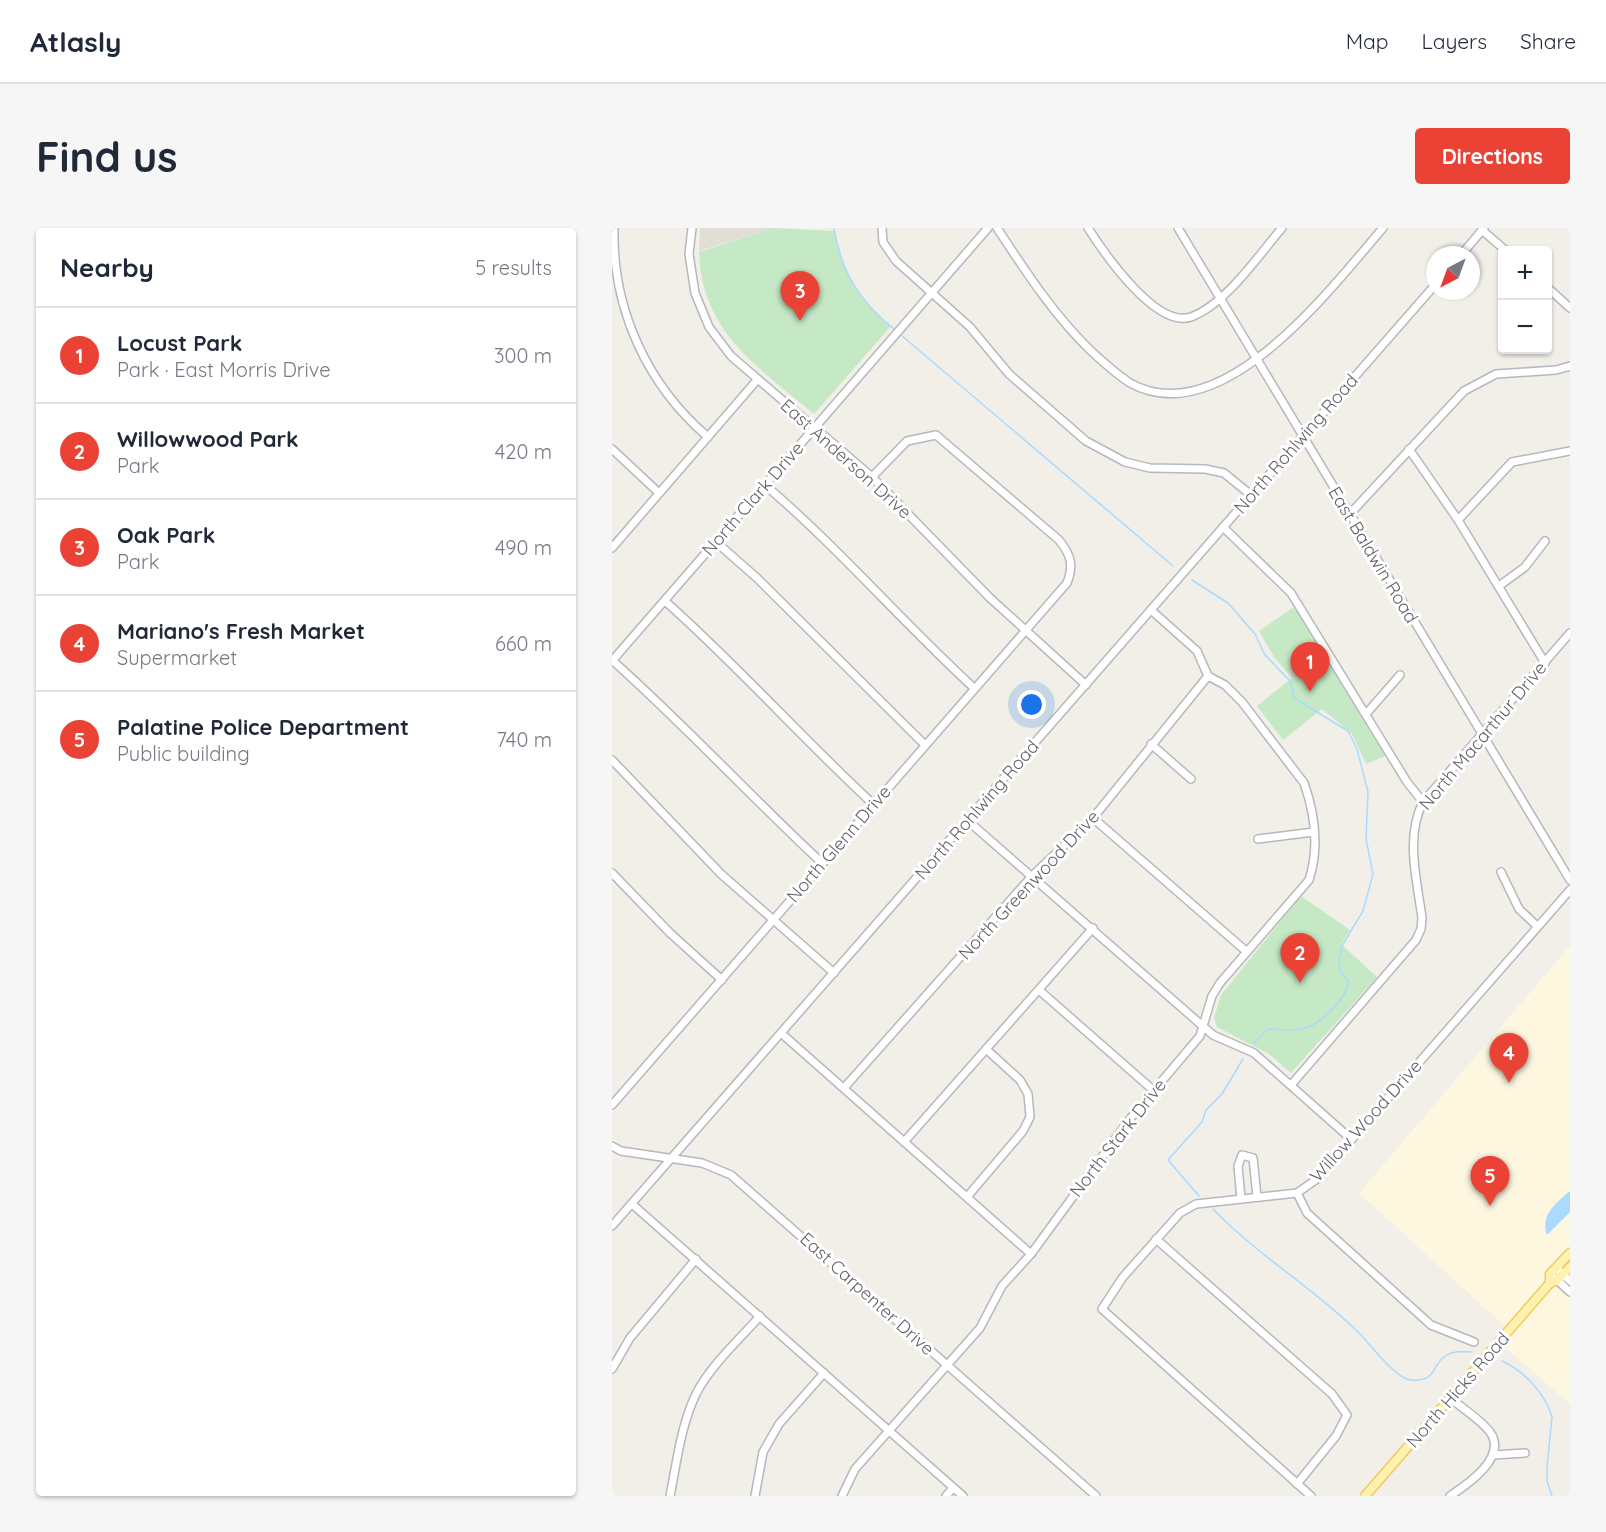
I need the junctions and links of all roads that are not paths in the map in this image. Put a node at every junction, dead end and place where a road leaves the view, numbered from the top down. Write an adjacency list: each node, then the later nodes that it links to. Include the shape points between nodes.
1 (614, 228): 23 (street, via 614,272 629,334 646,368 671,402)
2 (692, 228): 20 (street, East Anderson Drive, via 689,254 699,306 726,351)
3 (882, 228): 13 (street, via 883,242 896,261)
4 (988, 228): 13 (street, North Clark Drive)
5 (997, 228): 18 (street, via 1061,321 1130,383 1153,392 1179,395 1211,387)
6 (1088, 228): 16 (street, via 1123,277 1169,315 1190,317)
7 (1282, 228): 16 (street)
8 (1383, 228): 18 (street, via 1290,332)
9 (1180, 229): 16 (street, East Baldwin Road)
10 (1483, 229): 11 (street); 12 (street)
11 (1469, 246)
12 (1501, 246)
13 (931, 292): 21 (street, North Clark Drive); 30 (street, via 970,327 1009,374 1100,451 1150,468 1224,473)
14 (1552, 292): 17 (street)
15 (1426, 295): 22 (street, North Rohlwing Road)
16 (1220, 299): 18 (street, East Baldwin Road)
17 (1570, 308)
18 (1256, 357): 22 (street, East Baldwin Road)
19 (1570, 366): 25 (street, via 1497,374 1473,386)
20 (757, 380): 21 (street, East Anderson Drive); 23 (street)
21 (816, 428): 27 (street, East Anderson Drive); 28 (street, North Clark Drive)
22 (1304, 436): 30 (street, North Rohlwing Road); 31 (street, East Baldwin Road)
23 (708, 437): 29 (street)
24 (612, 448): 29 (street)
25 (1409, 448): 31 (street); 32 (street)
26 (1570, 451): 32 (street, via 1512,462)
27 (872, 477): 40 (street, East Anderson Drive); 40 (street, North Glenn Drive, via 907,441 936,435 1059,540 1069,553 1072,570 1067,583)
28 (765, 484): 34 (street, North Clark Drive); 47 (street, via 828,541)
29 (659, 493): 36 (street)
30 (1251, 495): 33 (street, North Rohlwing Road)
31 (1348, 516): 49 (street, East Baldwin Road)
32 (1458, 520): 37 (street)
33 (1223, 527): 39 (street, North Rohlwing Road); 48 (street, via 1291,593)
34 (716, 542): 38 (street, North Clark Drive); 51 (street, via 758,578)
35 (1545, 542): 37 (street, via 1525,567)
36 (612, 548)
37 (1499, 586): 43 (street)
38 (665, 601): 42 (street, North Clark Drive); 55 (street, via 718,648)
39 (1151, 610): 45 (street, via 1197,651); 46 (street, North Rohlwing Road)
40 (1025, 630): 46 (street, East Anderson Drive); 47 (street, North Glenn Drive)
41 (1570, 633): 43 (street, North Macarthur Drive)
42 (612, 661): 60 (street, via 670,712)
43 (1545, 663): 49 (street, North Macarthur Drive)
44 (1400, 675): 48 (street)
45 (1208, 676): 50 (street, North Greenwood Drive); 58 (street, North Stark Drive, via 1225,685 1242,702 1304,783)
46 (1086, 685): 57 (street, North Rohlwing Road)
47 (974, 688): 51 (street, North Glenn Drive)
48 (1366, 714): 54 (street)
49 (1483, 733): 54 (street, North Macarthur Drive); 64 (street, East Baldwin Road)
50 (1151, 744): 53 (street); 56 (street, North Greenwood Drive)
51 (925, 745): 55 (street, North Glenn Drive)
52 (612, 760): 66 (street, via 721,874)
53 (1191, 779)
54 (1423, 802): 76 (street, North Macarthur Drive, via 1415,818 1413,843 1422,918 1416,940)
55 (873, 804): 60 (street, North Glenn Drive)
56 (1093, 818): 63 (street, North Greenwood Drive); 69 (street)
57 (967, 820): 63 (street); 70 (street, North Rohlwing Road)
58 (1314, 832): 59 (street); 69 (street, North Stark Drive, via 1316,860 1309,880)
59 (1257, 839)
60 (822, 863): 66 (street, North Glenn Drive)
61 (1501, 872): 67 (street, via 1519,909)
62 (612, 873): 71 (street)
63 (1032, 876): 68 (street); 77 (street, North Greenwood Drive)
64 (1570, 880)
65 (1570, 890): 67 (street, Willow Wood Drive)
66 (774, 921): 70 (street); 71 (street, North Glenn Drive)
67 (1537, 926): 80 (street, Willow Wood Drive)
68 (1093, 928): 72 (street); 73 (street)
69 (1247, 952): 73 (street, North Stark Drive, via 1212,996)
70 (834, 973): 74 (street, North Rohlwing Road)
71 (722, 980): 79 (street, North Glenn Drive)
72 (1039, 990): 75 (street); 78 (street)
73 (1203, 1026): 76 (street, via 1220,1039 1254,1053); 78 (street, North Stark Drive, via 1200,1036)
74 (781, 1033): 77 (street); 83 (street, North Rohlwing Road)
75 (986, 1049): 81 (street); 85 (street, via 1020,1080 1028,1094 1030,1117 1023,1131)
76 (1291, 1085): 80 (street)
77 (844, 1088): 81 (street)
78 (1153, 1090): 92 (street, North Stark Drive)
79 (612, 1105)
80 (1351, 1139): 84 (street, Willow Wood Drive, via 1317,1179)
81 (904, 1142): 85 (street)
82 (612, 1146): 83 (street, East Carpenter Drive)
83 (670, 1159): 88 (street, North Rohlwing Road); 100 (street, East Carpenter Drive, via 702,1163 731,1175)
84 (1298, 1193): 86 (street, Willow Wood Drive); 99 (street, via 1307,1213 1431,1325)
85 (967, 1197): 92 (street)
86 (1257, 1197): 87 (street, Willow Wood Drive); 87 (street, via 1253,1158 1242,1155 1238,1166)
87 (1241, 1199): 90 (street, Willow Wood Drive, via 1196,1204 1180,1214)
88 (632, 1204): 89 (street, North Rohlwing Road); 93 (street)
89 (612, 1226)
90 (1156, 1239): 107 (street, via 1332,1394 1347,1415 1336,1436); 107 (street, Willow Wood Drive, via 1102,1309)
91 (1570, 1253): 95 (main road, North Hicks Road)
92 (1030, 1254): 100 (street, North Stark Drive, via 1002,1286 980,1328)
93 (696, 1259): 98 (street); 101 (street, via 630,1338)
94 (1570, 1267): 95 (main road, North Hicks Road)
95 (1555, 1276): 96 (street); 97 (street); 103 (main road, North Hicks Road)
96 (1570, 1281)
97 (1570, 1292)
98 (760, 1316): 102 (street); 109 (street, via 696,1393 682,1431)
99 (1474, 1342)
100 (947, 1365): 104 (street, North Stark Drive); 114 (street, East Carpenter Drive)
101 (612, 1369)
102 (824, 1373): 104 (street); 110 (street, via 779,1424 763,1452)
103 (1450, 1398): 106 (street, via 1490,1432); 116 (main road, North Hicks Road)
104 (888, 1430): 108 (street); 111 (street, North Stark Drive, via 855,1469)
105 (1525, 1452): 106 (street)
106 (1493, 1455): 117 (street, via 1468,1484)
107 (1298, 1484): 115 (street)
108 (953, 1488): 112 (street); 113 (street)
109 (670, 1496)
110 (755, 1496)
111 (842, 1496)
112 (946, 1496)
113 (963, 1496)
114 (1096, 1496)
115 (1311, 1496)
116 (1365, 1496)
117 (1450, 1496)

